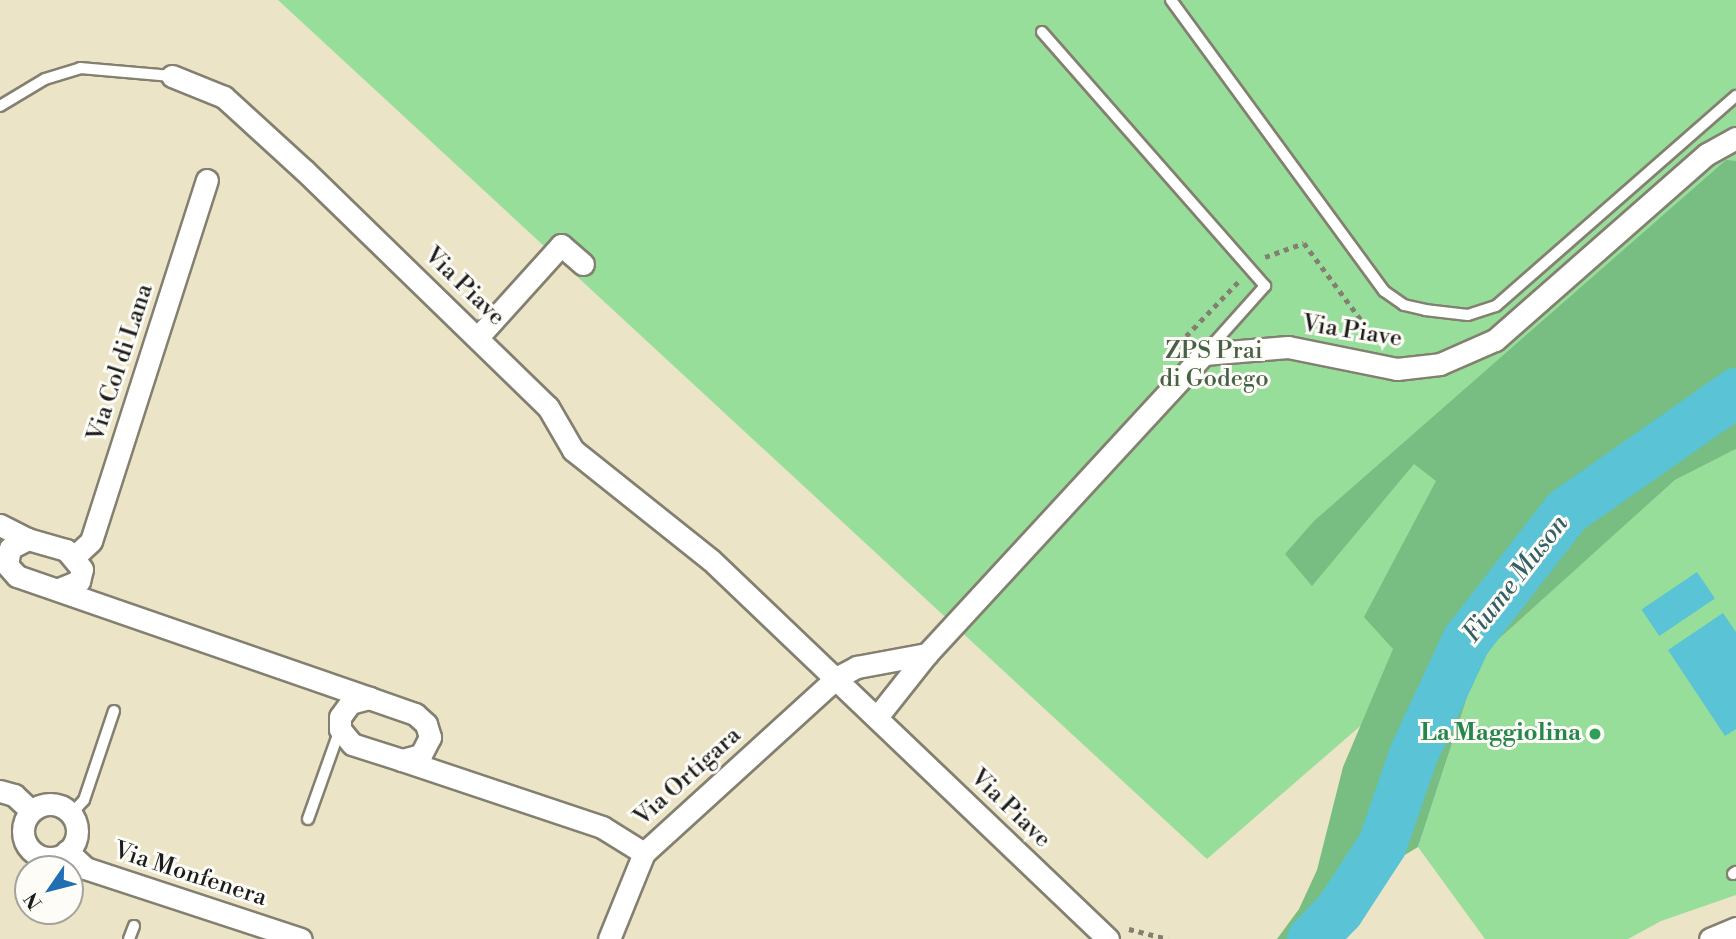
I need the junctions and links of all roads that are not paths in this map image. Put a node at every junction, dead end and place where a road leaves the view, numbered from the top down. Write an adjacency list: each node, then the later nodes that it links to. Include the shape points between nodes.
1 (1171, 0): 4 (lane, via 1384,291 1404,305 1425,310 1468,315 1496,306)
2 (1042, 32): 10 (lane, via 1265,286)
3 (172, 76): 5 (lane, Via Piave, via 80,68 45,79); 9 (street, Via Piave, via 224,97)
4 (1736, 96)
5 (0, 106)
6 (1736, 138): 10 (street, Via Piave, via 1706,154 1495,340 1440,364 1397,369 1288,347)
7 (207, 180): 13 (street, Via Col di Lana, via 91,541)
8 (583, 264): 9 (street, via 561,245)
9 (478, 337): 18 (street, Via Piave, via 548,407 573,450 711,560)
10 (1204, 354): 17 (street)
11 (0, 525): 12 (street)
12 (12, 540): 13 (street, via 66,550); 15 (street, via 7,565 18,576)
13 (74, 557): 14 (street, via 82,569)
14 (79, 581): 15 (street); 16 (street)
15 (59, 589): 16 (street)
16 (93, 604): 19 (street)
17 (930, 651): 18 (street, via 857,667); 22 (street)
18 (835, 678): 22 (street, Via Piave); 32 (street, Via Ortigara)
19 (326, 685): 20 (street); 23 (street)
20 (369, 698): 23 (street, via 350,703); 24 (street, via 415,714 426,724)
21 (114, 711): 29 (lane, via 84,800)
22 (877, 717): 35 (street, Via Piave)
23 (340, 723): 25 (street, via 352,744); 30 (lane)
24 (428, 746): 25 (street, via 421,755); 26 (street)
25 (402, 760): 26 (street)
26 (443, 774): 32 (street, via 602,827)
27 (0, 791): 28 (street, via 14,795)
28 (31, 811): 29 (street, via 49,803); 31 (street, via 23,827 33,852 45,858)
29 (71, 814): 31 (street, via 78,834)
30 (308, 819)
31 (67, 851): 37 (street, Via Monfenera, via 85,868)
32 (644, 853): 38 (street, Via Ortigara)
33 (134, 926): 36 (lane)
34 (1736, 928): 39 (street)
35 (1113, 932)
36 (129, 939)
37 (301, 939)
38 (609, 939)
39 (1710, 939)

